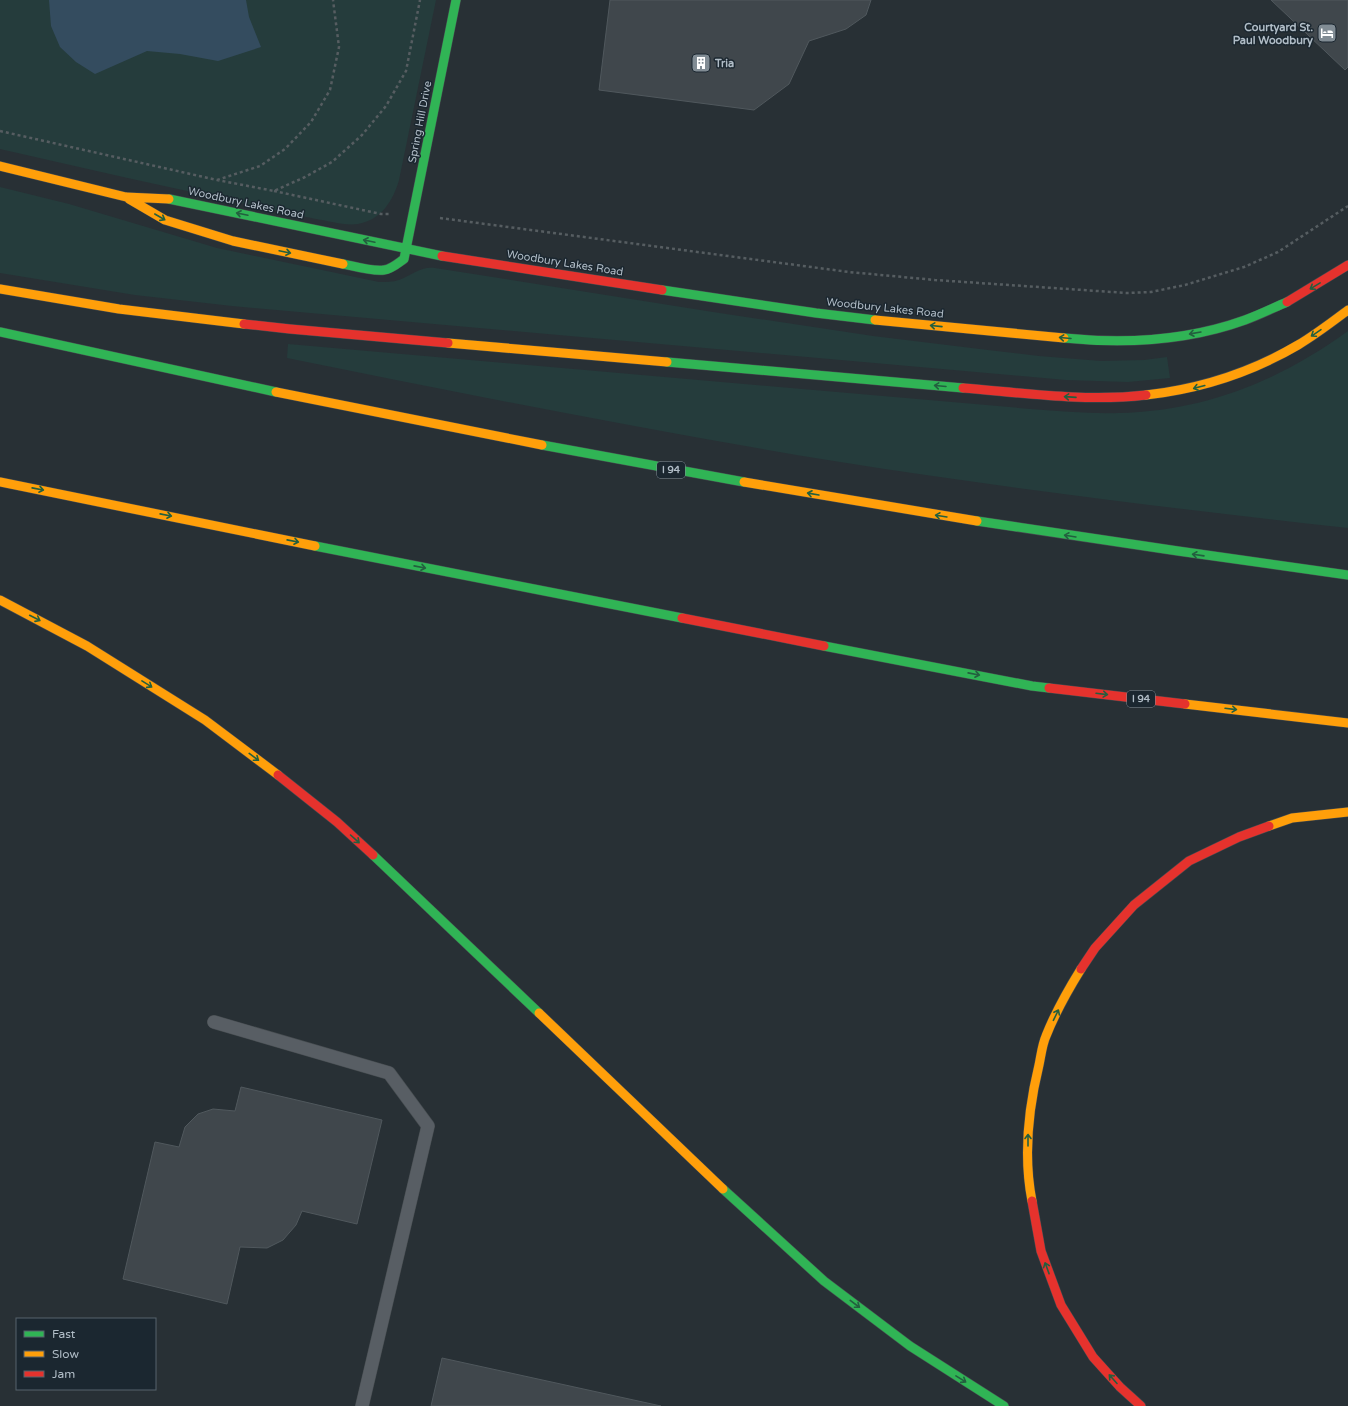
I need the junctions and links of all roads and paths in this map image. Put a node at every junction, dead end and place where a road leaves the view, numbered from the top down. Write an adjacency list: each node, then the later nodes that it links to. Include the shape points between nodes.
1 (332, 0): 6 (path, via 339,47 330,90 311,122 285,149 260,166)
2 (420, 0): 7 (path, via 406,71 386,106 362,136 332,162)
3 (456, 0): 12 (main road, Spring Hill Drive)
4 (0, 131): 6 (path)
5 (0, 166): 8 (main road, Woodbury Lakes Road)
6 (217, 180): 7 (path)
7 (274, 191): 10 (path)
8 (126, 197): 12 (main road, Woodbury Lakes Road, one-way to 8, via 169,199); 12 (main road, Woodbury Lakes Road, one-way to 12, via 165,220 233,241 362,268 384,270 404,259)
9 (1348, 206): 11 (path, via 1278,252 1244,267 1185,285 1151,292 1127,293 849,272)
10 (381, 214)
11 (445, 218)
12 (408, 249): 13 (main road, Woodbury Lakes Road, one-way to 12, via 1289,300 1229,325 1157,339 1111,341 990,332 816,313)
13 (1348, 265)
14 (0, 289): 15 (main road, one-way to 14, via 1322,330 1290,349 1231,377 1167,394 1102,399 290,329 119,309)
15 (1348, 310)
16 (0, 332): 18 (main road, I 94, one-way to 16, via 915,512 659,468 333,405)
17 (0, 482): 22 (main road, I 94, one-way to 22, via 1032,686)
18 (1217, 558): 19 (main road); 20 (main road, I 94)
19 (1348, 566)
20 (1348, 576)
21 (0, 600): 26 (main road, one-way to 26, via 87,646 205,720 337,822 729,1195 824,1281 910,1346)
22 (1348, 723)
23 (1348, 812): 27 (main road, one-way to 23, via 1093,1357 1061,1305 1041,1251 1030,1191 1027,1137 1033,1090 1045,1036 1071,985 1094,948 1134,905 1189,861 1239,837 1292,818)
24 (214, 1022): 25 (lane, via 389,1074 428,1126)
25 (362, 1406)
26 (1004, 1406)
27 (1141, 1406)

